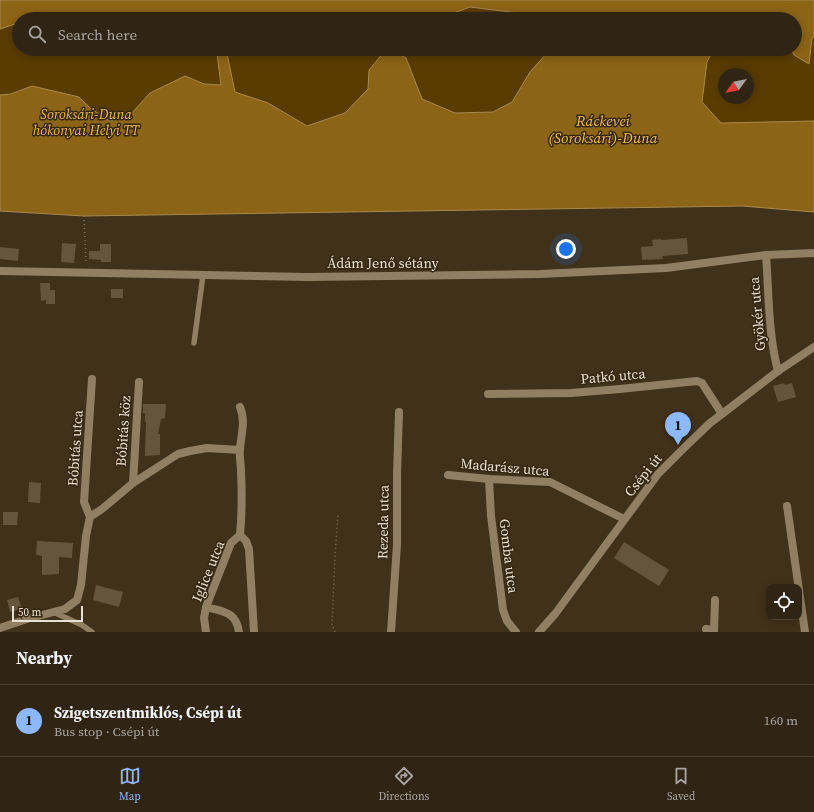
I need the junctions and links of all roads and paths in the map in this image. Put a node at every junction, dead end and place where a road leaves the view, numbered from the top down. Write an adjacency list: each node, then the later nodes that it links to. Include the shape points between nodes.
1 (84, 216): 5 (path)
2 (814, 253): 3 (street, Ádám Jenő sétány)
3 (766, 255): 6 (street, Ádám Jenő sétány, via 666,268 540,274 315,277); 9 (street, Gyökér utca, via 770,323)
4 (0, 271): 5 (street, Ádám Jenő sétány)
5 (86, 272): 6 (street, Ádám Jenő sétány)
6 (203, 275): 7 (lane)
7 (194, 343)
8 (814, 347): 9 (street, Csépi út)
9 (778, 371): 15 (street, Csépi út)
10 (92, 379): 22 (street, Bóbitás utca, via 84,502)
11 (139, 382): 19 (street, Bóbitás köz)
12 (488, 394): 15 (street, Patkó utca, via 571,393 697,381 702,383)
13 (240, 407): 16 (street, Iglice utca, via 243,427)
14 (399, 412): 35 (street, Rezeda utca, via 396,474 398,545)
15 (722, 414): 23 (street, Csépi út, via 658,474)
16 (240, 450): 19 (street, Bóbitás köz, via 207,448 184,452); 24 (street, Iglice utca)
17 (448, 475): 18 (street, Madarász utca)
18 (489, 479): 23 (street, Madarász utca, via 550,482); 36 (street, Gomba utca, via 503,610 507,621)
19 (133, 483): 22 (street, Bóbitás köz)
20 (787, 506): 38 (street)
21 (338, 514): 34 (path, via 332,625)
22 (90, 518): 27 (street, via 81,585 76,600 65,609)
23 (624, 519): 37 (street, Csépi út)
24 (240, 536): 26 (street, Iglice utca, via 231,543); 33 (street, via 246,541 249,549)
25 (715, 600): 29 (street)
26 (206, 607): 31 (street, Iglice utca); 32 (street, via 232,615)
27 (53, 612): 28 (street); 30 (lane)
28 (0, 628)
29 (711, 630)
30 (92, 632)
31 (206, 632)
32 (240, 632)
33 (254, 632)
34 (335, 632)
35 (391, 632)
36 (516, 632)
37 (539, 632)
38 (806, 632)

